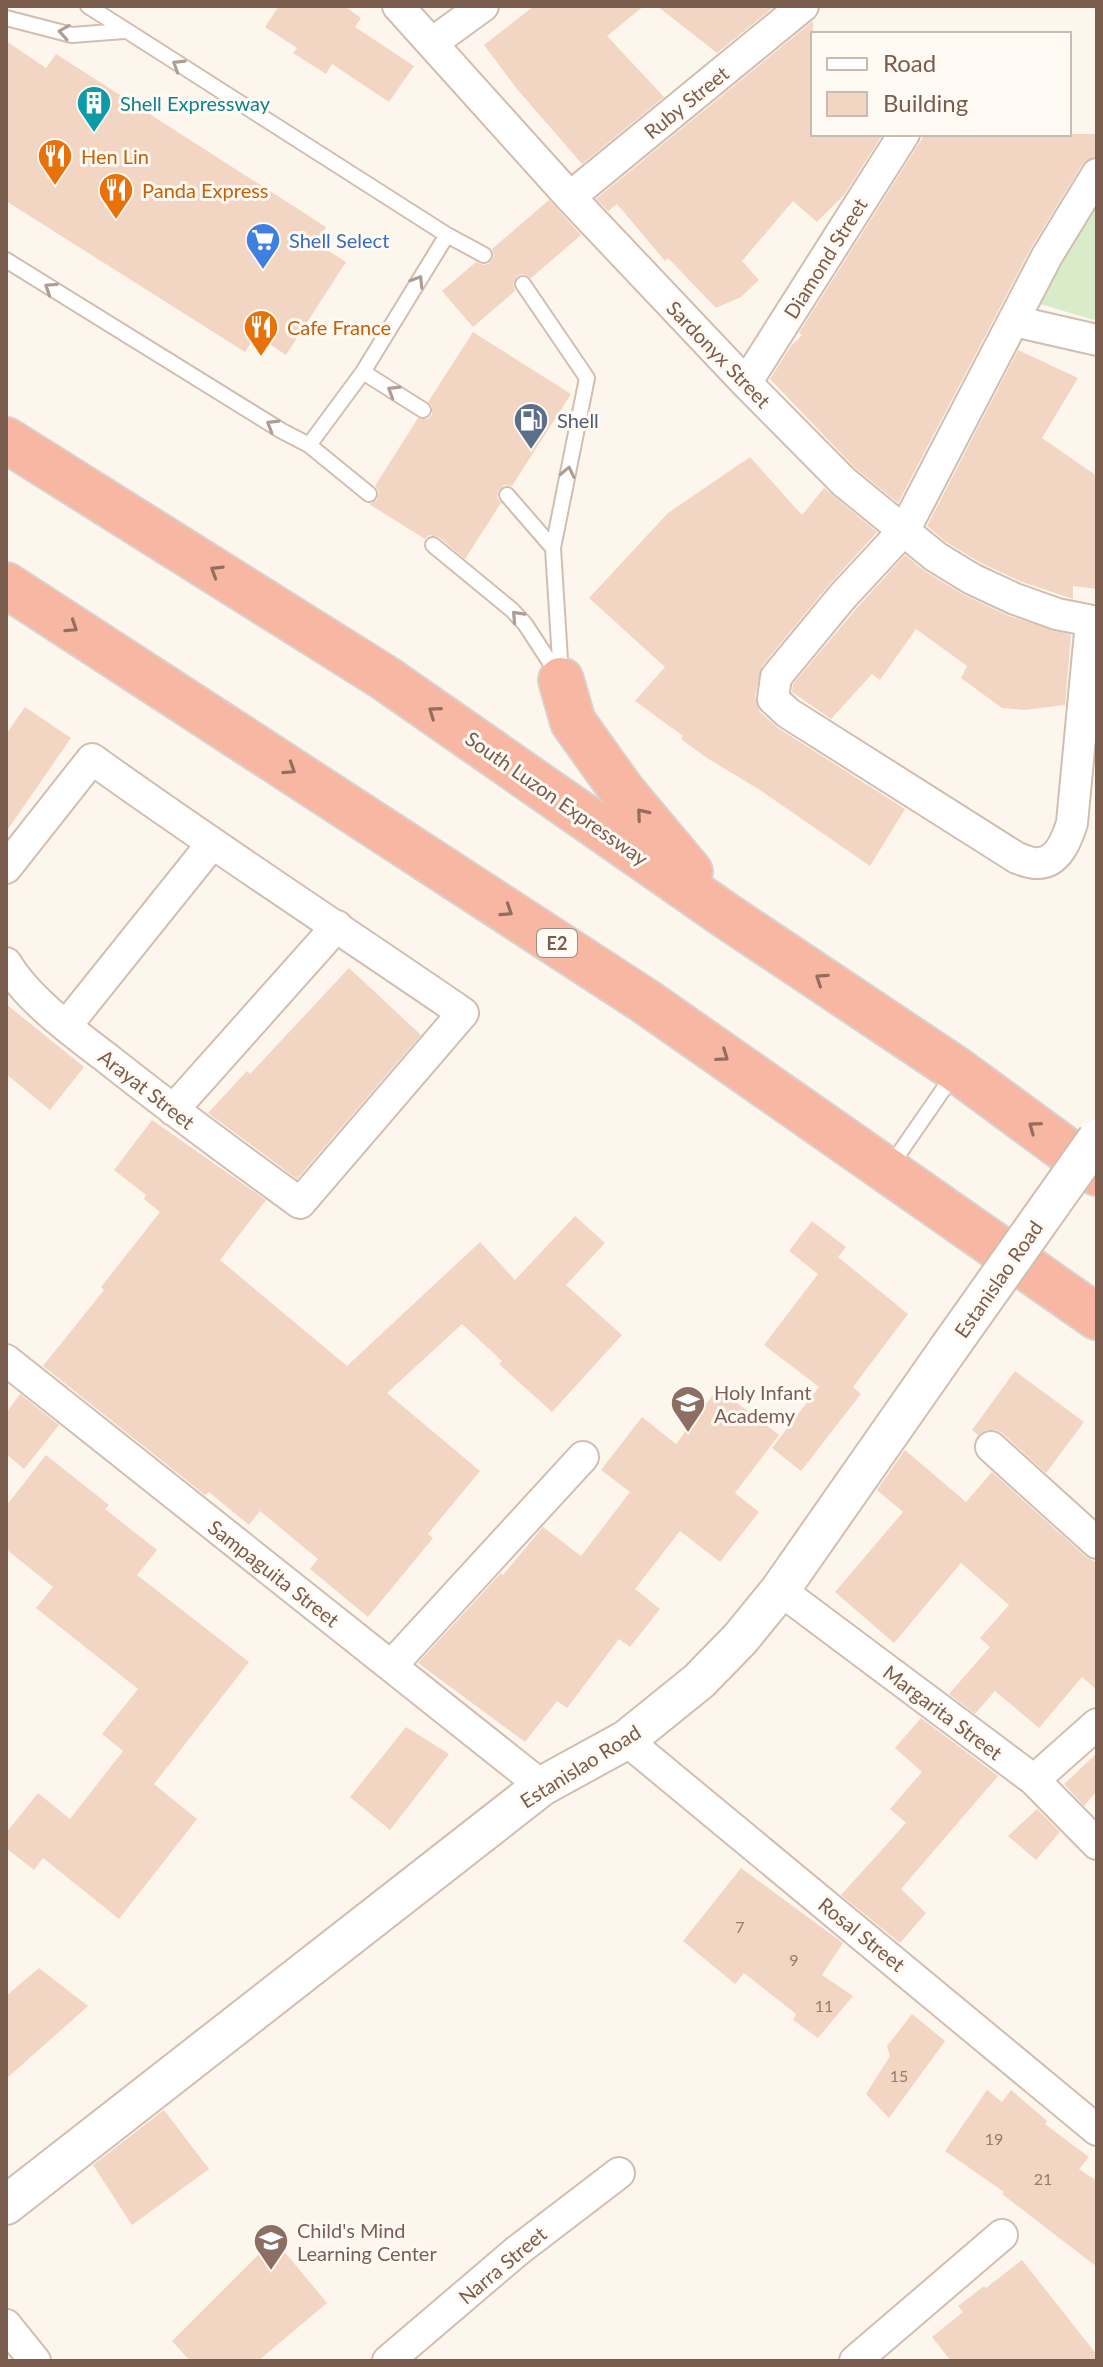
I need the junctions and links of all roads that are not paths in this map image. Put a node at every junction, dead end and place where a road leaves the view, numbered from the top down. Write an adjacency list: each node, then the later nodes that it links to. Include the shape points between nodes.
1 (88, 6): 6 (lane)
2 (398, 6): 7 (street, Sardonyx Street)
3 (483, 6): 7 (street)
4 (803, 6): 10 (street, Ruby Street)
5 (6, 18): 6 (lane, one-way to 5, via 72,35)
6 (124, 31): 11 (lane, one-way to 6)
7 (432, 43): 10 (street, Sardonyx Street)
8 (903, 136): 18 (street, Diamond Street)
9 (1097, 174): 15 (street)
10 (570, 197): 18 (street, Sardonyx Street)
11 (447, 235): 12 (lane); 17 (lane, one-way to 11)
12 (484, 255)
13 (6, 260): 21 (lane, one-way to 13)
14 (523, 284): 26 (lane, one-way to 14, via 587,378)
15 (1014, 321): 16 (street); 24 (street)
16 (1097, 340)
17 (363, 372): 19 (lane, one-way to 17); 21 (lane)
18 (746, 383): 24 (street, Sardonyx Street, via 844,482)
19 (423, 410)
20 (6, 440): 32 (highway, South Luzon Expressway, one-way to 20, via 385,678)
21 (309, 445): 22 (lane)
22 (369, 494)
23 (507, 495): 26 (lane)
24 (905, 529): 28 (street, Sardonyx Street, via 972,579 1043,609); 28 (street, via 776,677 773,699 1017,858 1039,864 1053,858 1066,842)
25 (433, 545): 29 (lane, one-way to 25, via 512,610)
26 (553, 548): 29 (lane)
27 (6, 585): 39 (highway, E2, one-way to 39, via 645,1001)
28 (1094, 622)
29 (561, 680): 32 (highway, one-way to 29, via 623,792 573,722)
30 (211, 845): 31 (street, via 92,759); 33 (street); 35 (street)
31 (6, 868)
32 (728, 917): 36 (highway, South Luzon Expressway, one-way to 32)
33 (337, 926): 37 (street); 37 (street, Arayat Street, via 463,1013 300,1203)
34 (6, 963): 35 (street, Arayat Street)
35 (66, 1026): 37 (street, Arayat Street)
36 (957, 1070): 39 (lane); 40 (highway, South Luzon Expressway, one-way to 36)
37 (173, 1110)
38 (1097, 1139): 46 (street, Estanislao Road, bridge)
39 (888, 1169): 41 (highway, E2)
40 (1097, 1173)
41 (1097, 1317)
42 (6, 1360): 47 (street, Sampaguita Street)
43 (991, 1447): 45 (street)
44 (583, 1457): 47 (street)
45 (1097, 1543)
46 (780, 1590): 49 (street, Estanislao Road, via 699,1681); 50 (street, Margarita Street)
47 (391, 1666): 51 (street, Sampaguita Street)
48 (1097, 1724): 50 (street)
49 (626, 1740): 51 (street, Estanislao Road); 53 (street, Rosal Street)
50 (1034, 1780): 52 (street, Margarita Street)
51 (542, 1786): 55 (street, Estanislao Road)
52 (1097, 1844)
53 (1097, 2130)
54 (619, 2173): 59 (street, Narra Street)
55 (6, 2205)
56 (1002, 2235): 60 (street)
57 (6, 2325): 58 (street)
58 (35, 2361)
59 (388, 2361)
60 (855, 2361)

